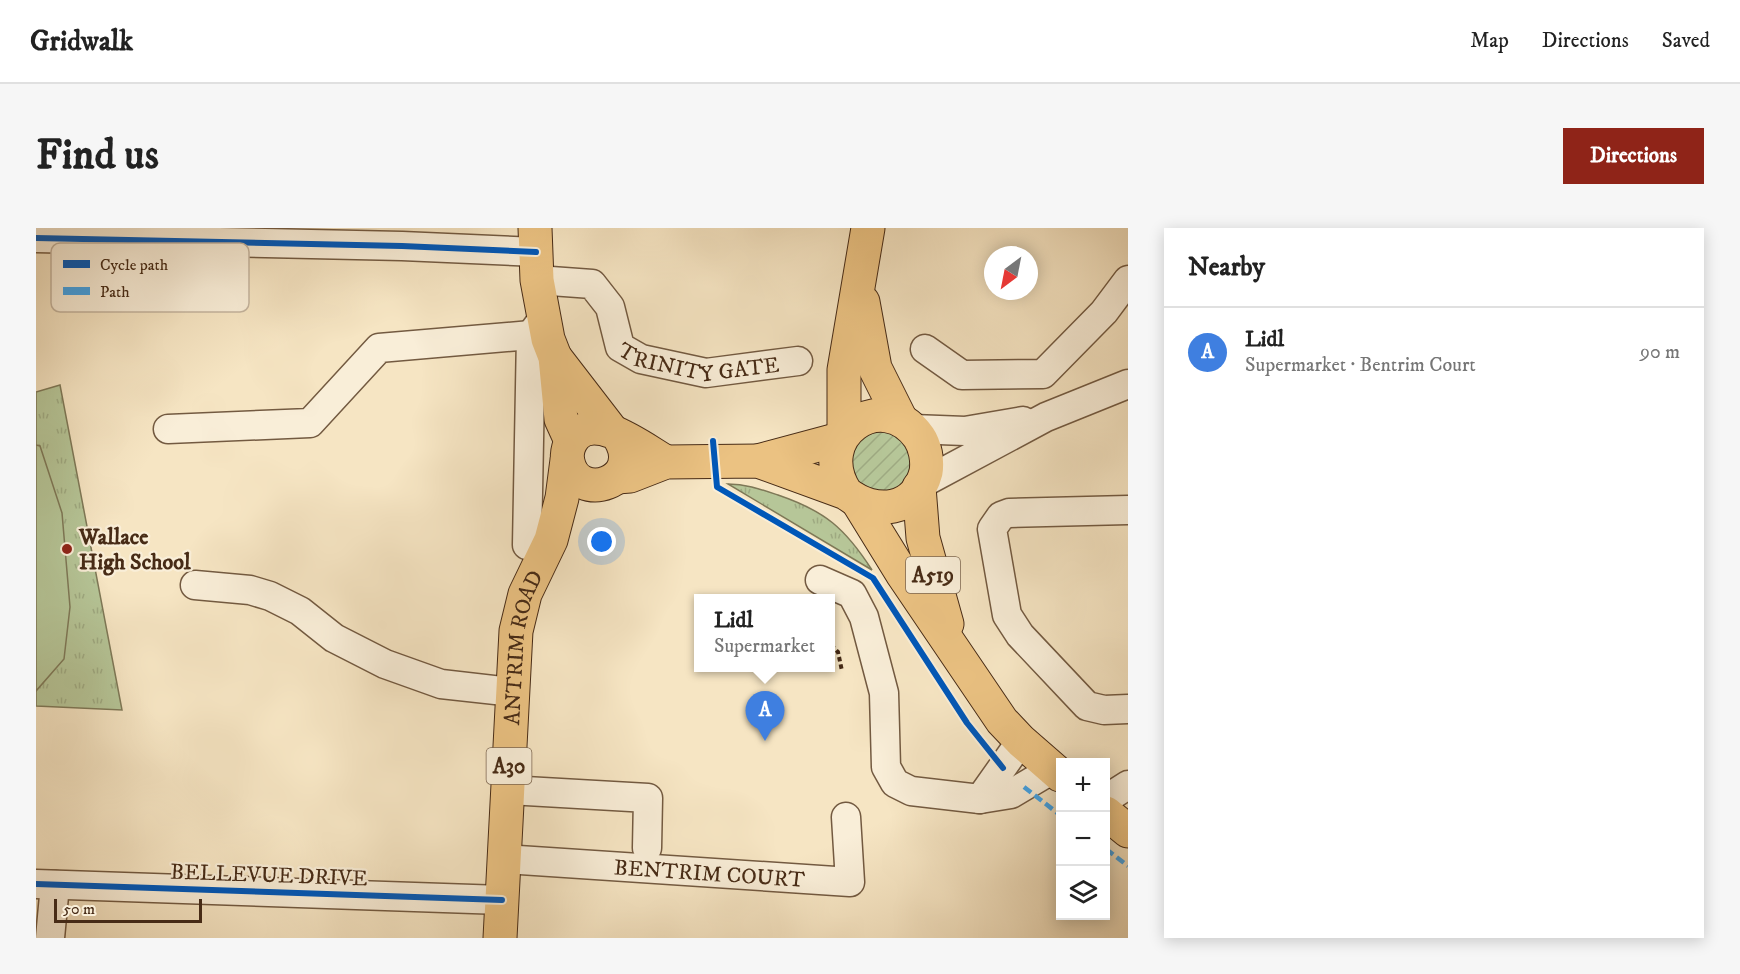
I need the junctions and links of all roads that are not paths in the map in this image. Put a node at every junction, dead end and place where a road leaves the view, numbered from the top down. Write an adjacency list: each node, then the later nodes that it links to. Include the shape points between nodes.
1 (868, 228): 6 (main road, A519)
2 (114, 233): 3 (street, TRINITY GATE); 4 (street, TRINITY GATE)
3 (36, 238)
4 (536, 253): 7 (main road, ANTRIM ROAD / A30); 10 (street, TRINITY GATE, via 592,284 610,307 620,347 641,360 706,373)
5 (1128, 280): 8 (street, via 1104,312 1043,374 962,375)
6 (859, 286): 13 (main road, A519, via 876,368); 16 (main road, A519, via 844,370)
7 (537, 326): 9 (main road, ANTRIM ROAD / A30); 14 (street, via 379,348 310,423); 17 (street)
8 (925, 349)
9 (555, 357): 15 (main road, ANTRIM ROAD / A30); 18 (main road, ANTRIM ROAD / A30, via 561,419)
10 (798, 361)
11 (1123, 384): 12 (street)
12 (1046, 417): 13 (street, via 965,431); 22 (street)
13 (907, 425): 16 (main road, via 873,416 860,420); 22 (main road, A519, via 922,441 926,456)
14 (168, 429)
15 (615, 434): 18 (main road, A30, via 586,428); 20 (main road, A30); 21 (main road, A30, via 626,453 622,470)
16 (842, 436): 19 (main road, A30); 23 (main road, A519, via 834,466 838,480)
17 (528, 450): 18 (street); 25 (street)
18 (569, 451): 21 (main road, A30, via 575,477 600,485); 25 (main road, ANTRIM ROAD / A30, via 562,498)
19 (758, 461): 20 (main road, A30); 23 (main road, A30)
20 (666, 462): 21 (main road, A30)
21 (613, 480): 25 (main road, ANTRIM ROAD / A30)
22 (920, 485): 23 (main road, via 901,504 887,508 872,507); 28 (main road, A519, via 923,538)
23 (852, 497): 28 (main road, A519)
24 (1128, 510): 30 (street, via 1009,513 1001,516 992,529 992,541 1006,615 1020,635 1087,706)
25 (539, 542): 29 (main road, ANTRIM ROAD / A30, via 516,631)
26 (820, 580): 37 (street, via 852,594 864,617 884,693 886,767 895,783 911,791)
27 (195, 585): 29 (street, via 250,590 270,597 300,611 334,638 385,664 441,684)
28 (959, 660): 31 (main road, A519)
29 (512, 692): 35 (main road, ANTRIM ROAD / A30)
30 (1128, 709)
31 (1021, 741): 32 (main road, A519); 37 (street)
32 (1056, 771)
33 (1056, 772): 37 (street, via 1011,794)
34 (1128, 785): 36 (street)
35 (508, 790): 41 (street, BENTRIM COURT, via 648,798); 42 (main road, ANTRIM ROAD / A30)
36 (1110, 796)
37 (980, 799)
38 (1110, 816): 40 (main road)
39 (846, 818): 42 (street, BENTRIM COURT, via 850,882)
40 (1128, 831)
41 (647, 848)
42 (504, 859): 44 (main road, ANTRIM ROAD / A30)
43 (46, 885): 44 (street, BELLEVUE DRIVE); 45 (street)
44 (502, 900): 46 (main road, ANTRIM ROAD / A30)
45 (50, 938)
46 (500, 938)

